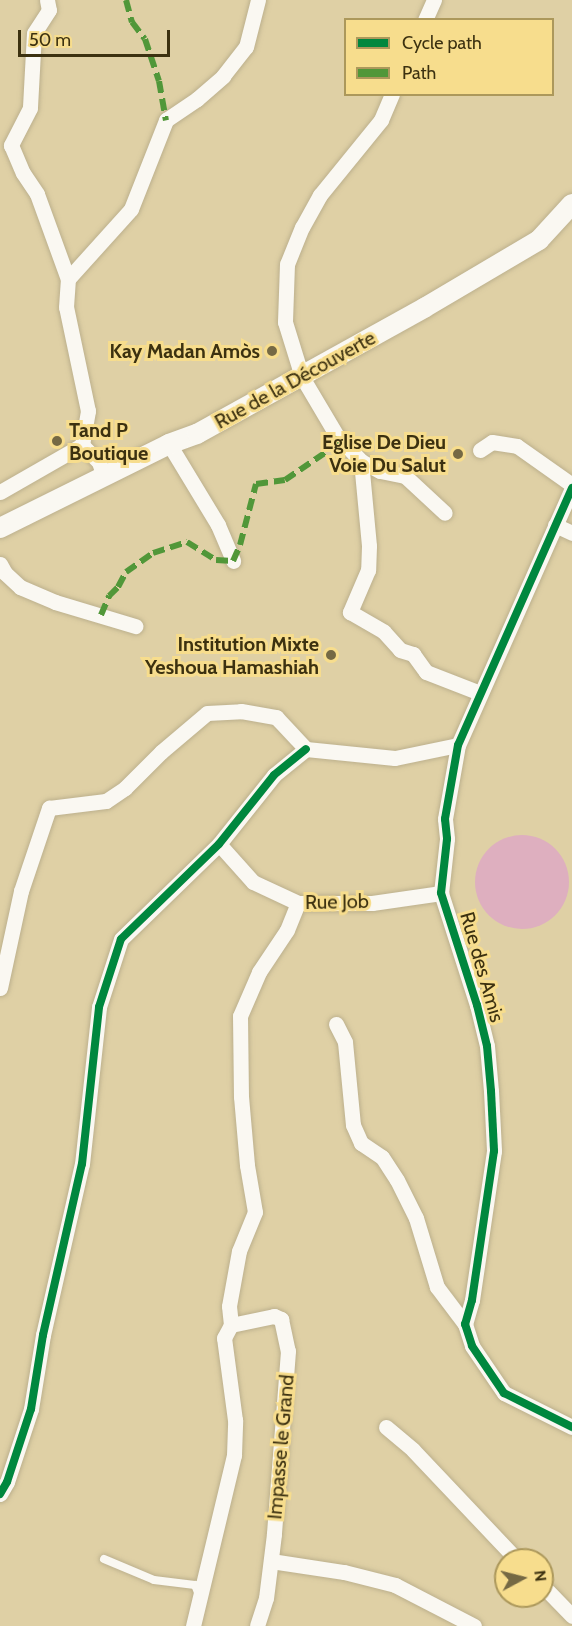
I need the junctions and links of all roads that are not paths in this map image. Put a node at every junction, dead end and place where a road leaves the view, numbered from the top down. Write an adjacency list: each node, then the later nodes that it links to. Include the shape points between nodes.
1 (48, 0): 7 (street, via 49,10 34,33 30,108 11,145 37,194)
2 (258, 0): 7 (street, via 246,46 223,76 166,120 131,209)
3 (434, 0): 4 (street)
4 (426, 18)
5 (391, 96): 8 (street, via 381,120 320,195 287,264 285,322)
6 (572, 204): 8 (street, Rue de la Découverte, via 539,240)
7 (68, 279): 10 (street, via 66,307 88,411)
8 (302, 377): 9 (street, Rue de la Découverte, via 197,434); 12 (street, via 337,436)
9 (169, 444): 13 (street, Rue de la Découverte); 20 (street, via 218,525)
10 (82, 445): 13 (street, via 99,462); 15 (street)
11 (480, 450): 14 (street, via 492,442 517,446)
12 (361, 461): 16 (street, via 380,471 405,476); 23 (street, via 368,570 350,612 384,632 400,650 413,654 426,672)
13 (104, 477): 18 (street, Rue de la Découverte)
14 (572, 486): 17 (street, Rue des Amis)
15 (0, 492)
16 (445, 513)
17 (555, 525): 19 (street); 23 (street, Rue des Amis)
18 (0, 528)
19 (572, 533)
20 (232, 561)
21 (0, 564): 22 (street, via 5,573 28,591)
22 (135, 626)
23 (480, 693): 24 (street, Rue des Amis)
24 (458, 745): 25 (street, via 395,758); 27 (street, Rue des Amis, via 445,819 447,839)
25 (306, 749): 26 (street, via 274,775); 29 (street, via 276,717 241,711 207,713 148,769 106,801 49,808 21,891)
26 (219, 844): 28 (street, Rue Job, via 253,882); 35 (street, via 121,939 99,1007 82,1164 43,1335 31,1409)
27 (441, 893): 28 (street, Rue Job, via 372,903); 31 (street, Rue des Amis, via 477,1005 491,1091 494,1152)
28 (298, 903): 32 (street, via 287,930 259,972 240,1016 241,1097 255,1212 238,1251 229,1306)
29 (0, 988)
30 (336, 1024): 31 (street, via 345,1042 353,1125 361,1143 382,1157 397,1180 416,1218 437,1287)
31 (465, 1324): 34 (street, via 472,1346 504,1393)
32 (231, 1325): 38 (street, Impasse le Grand, via 274,1316 281,1319 288,1351); 40 (street, via 224,1338 236,1420 234,1455)
33 (386, 1427): 36 (street, via 413,1450)
34 (572, 1427)
35 (0, 1494)
36 (506, 1548)
37 (104, 1559): 40 (lane, via 154,1580 195,1585)
38 (271, 1561): 44 (street, Impasse le Grand); 45 (street, via 344,1572 395,1585)
39 (554, 1597): 41 (street)
40 (201, 1599): 43 (street)
41 (572, 1616)
42 (572, 1621): 46 (street)
43 (193, 1626)
44 (257, 1626)
45 (474, 1626)
46 (567, 1626)

